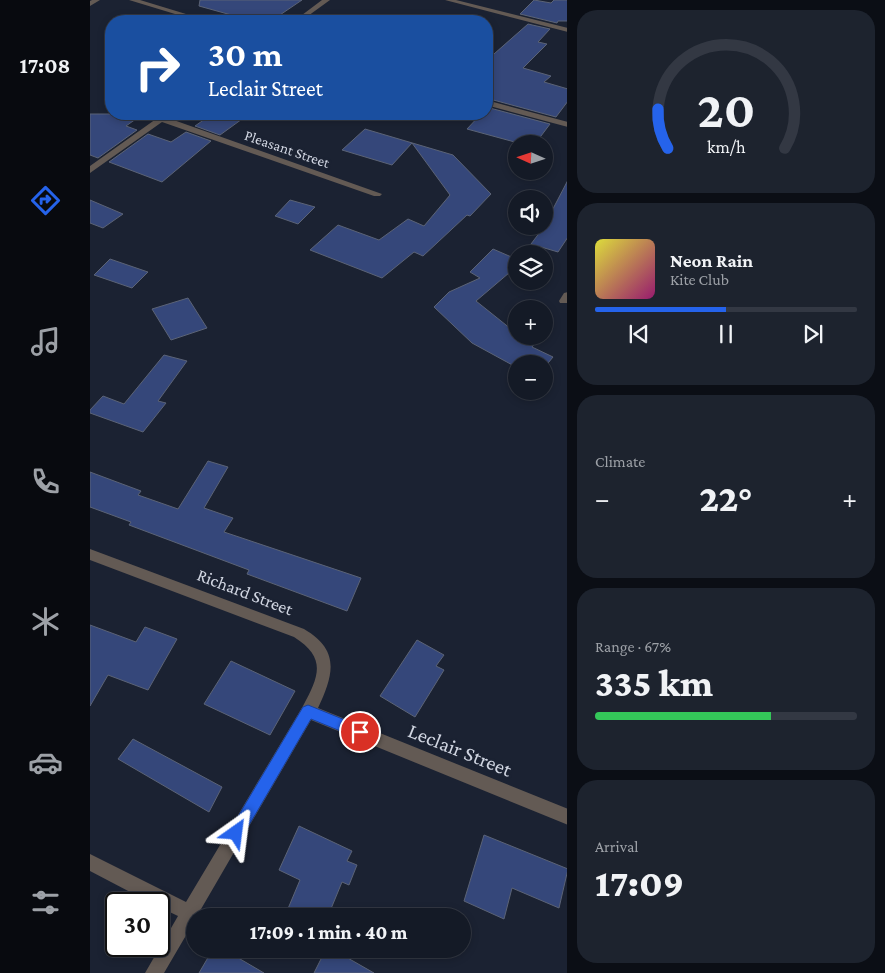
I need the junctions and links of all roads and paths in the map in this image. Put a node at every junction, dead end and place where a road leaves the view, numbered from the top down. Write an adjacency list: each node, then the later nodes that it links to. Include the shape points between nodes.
1 (97, 0): 5 (street)
2 (132, 0): 6 (street)
3 (327, 0): 7 (street)
4 (448, 0): 8 (street)
5 (90, 4)
6 (184, 15)
7 (306, 15)
8 (567, 30)
9 (493, 104): 12 (street)
10 (161, 120): 13 (street)
11 (173, 120): 14 (street, Pleasant Street)
12 (567, 125)
13 (90, 170)
14 (377, 194)
15 (90, 554): 16 (street, Richard Street, via 307,637 320,648 325,663 322,680)
16 (308, 711): 17 (street, Leclair Street); 19 (street, Richard Street)
17 (567, 817)
18 (90, 862): 20 (street)
19 (192, 908)
20 (186, 911)
21 (186, 918): 22 (street, Richard Street)
22 (154, 973)

